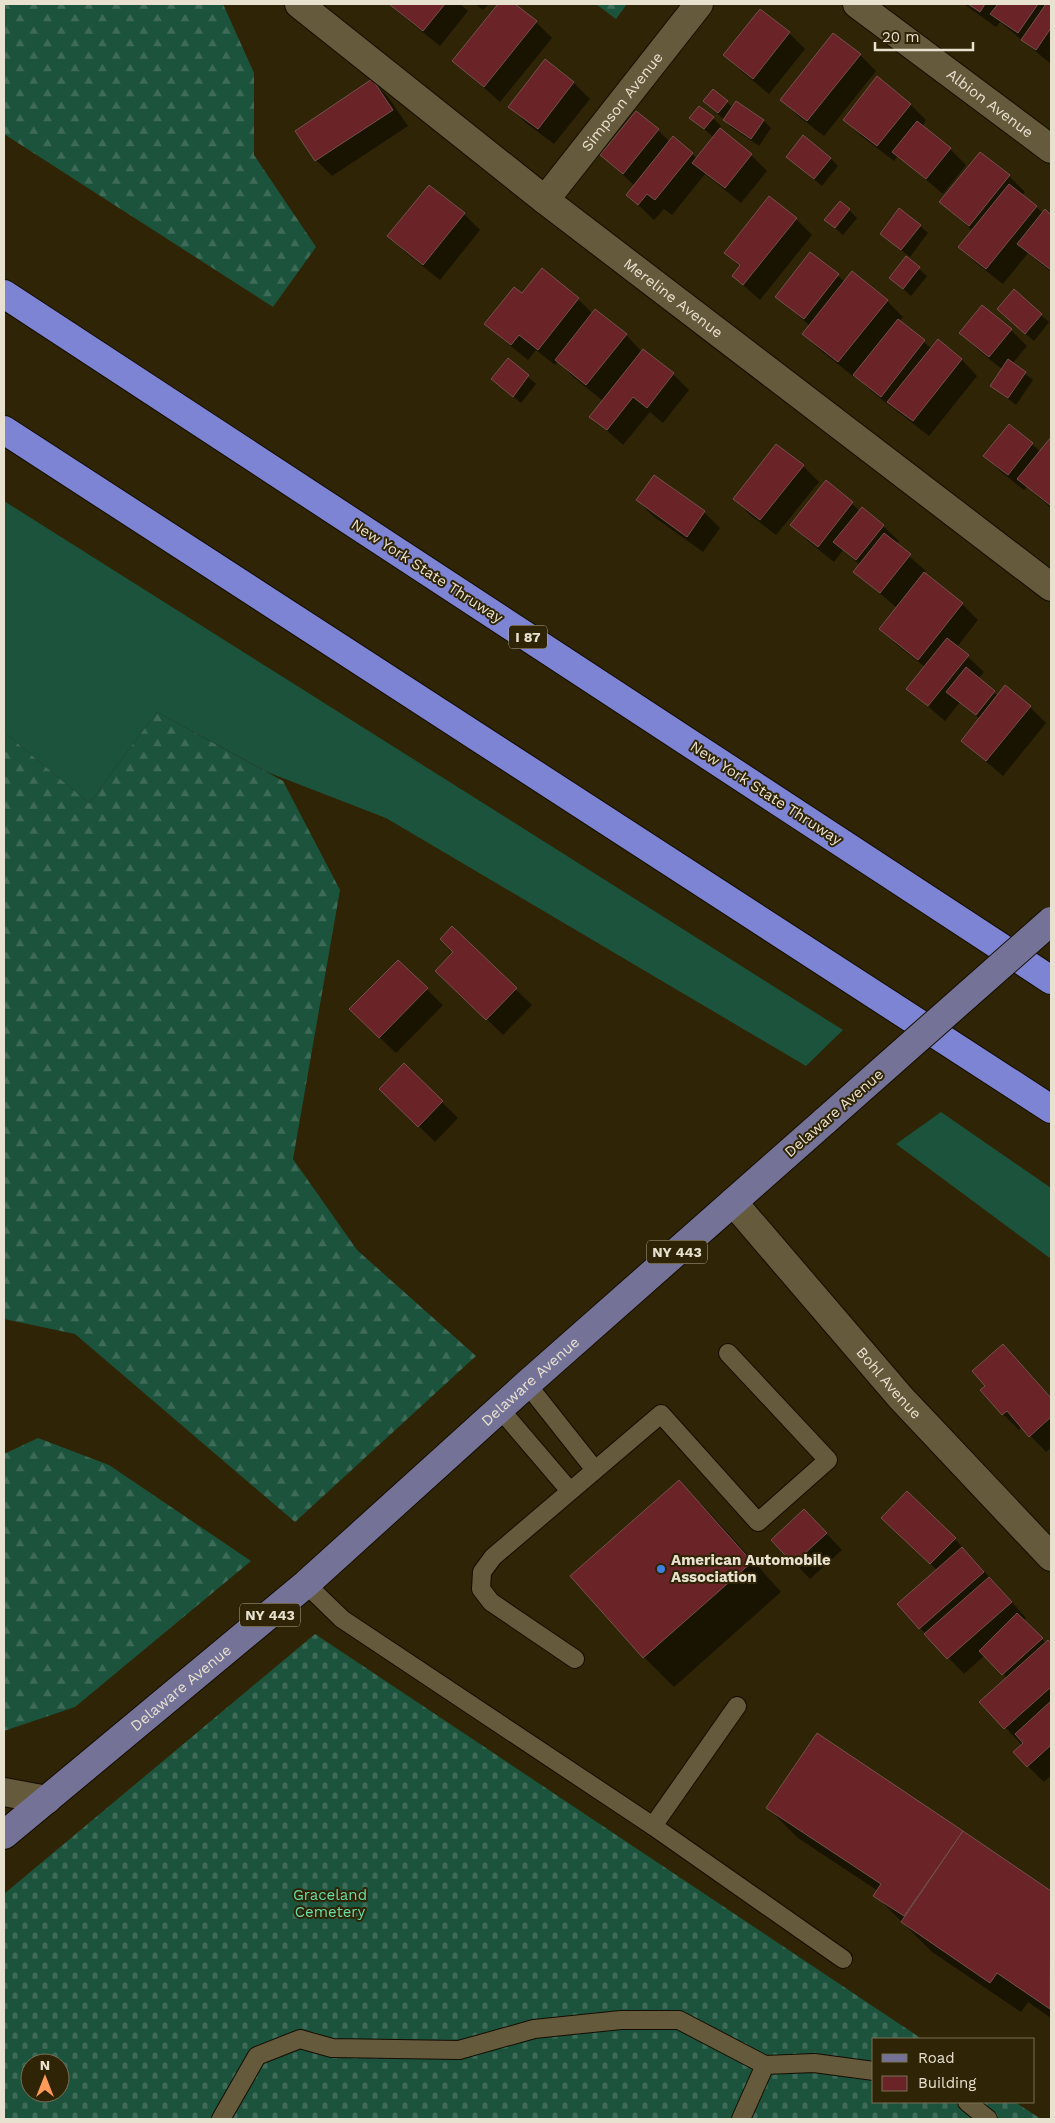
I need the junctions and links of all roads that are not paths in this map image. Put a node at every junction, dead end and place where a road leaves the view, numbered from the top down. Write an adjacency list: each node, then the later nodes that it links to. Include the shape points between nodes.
1 (299, 4): 5 (street, Mereline Avenue)
2 (699, 4): 5 (street, Simpson Avenue)
3 (857, 4): 4 (street, Albion Avenue)
4 (1051, 149)
5 (544, 200): 8 (street, Mereline Avenue)
6 (4, 294): 10 (highway, New York State Thruway / I 87)
7 (4, 430): 11 (highway)
8 (1051, 587)
9 (1051, 921): 12 (main road, Delaware Avenue / NY 443, bridge)
10 (1051, 980)
11 (1051, 1109)
12 (733, 1202): 14 (main road, Delaware Avenue / NY 443); 18 (street, Bohl Avenue, via 901,1398)
13 (728, 1353): 16 (lane, via 828,1460 758,1522 661,1414)
14 (527, 1384): 15 (main road, Delaware Avenue / NY 443); 16 (lane)
15 (500, 1408): 17 (lane); 19 (main road, Delaware Avenue / NY 443)
16 (595, 1470): 17 (lane)
17 (570, 1491): 20 (lane, via 493,1557 482,1572 481,1589 491,1602)
18 (1051, 1556)
19 (306, 1584): 23 (main road, Delaware Avenue / NY 443); 24 (lane, via 342,1619)
20 (575, 1659)
21 (737, 1706): 24 (lane)
22 (4, 1792): 23 (street)
23 (47, 1800): 25 (main road, Delaware Avenue / NY 443)
24 (653, 1826): 26 (lane)
25 (4, 1835)
26 (843, 1959)
27 (765, 2065): 28 (lane, via 814,2063); 30 (lane, via 679,2020 621,2020 534,2029 459,2050 332,2048 300,2039 257,2056); 31 (lane)
28 (872, 2071)
29 (968, 2103): 32 (lane)
30 (221, 2119)
31 (741, 2119)
32 (988, 2119)

